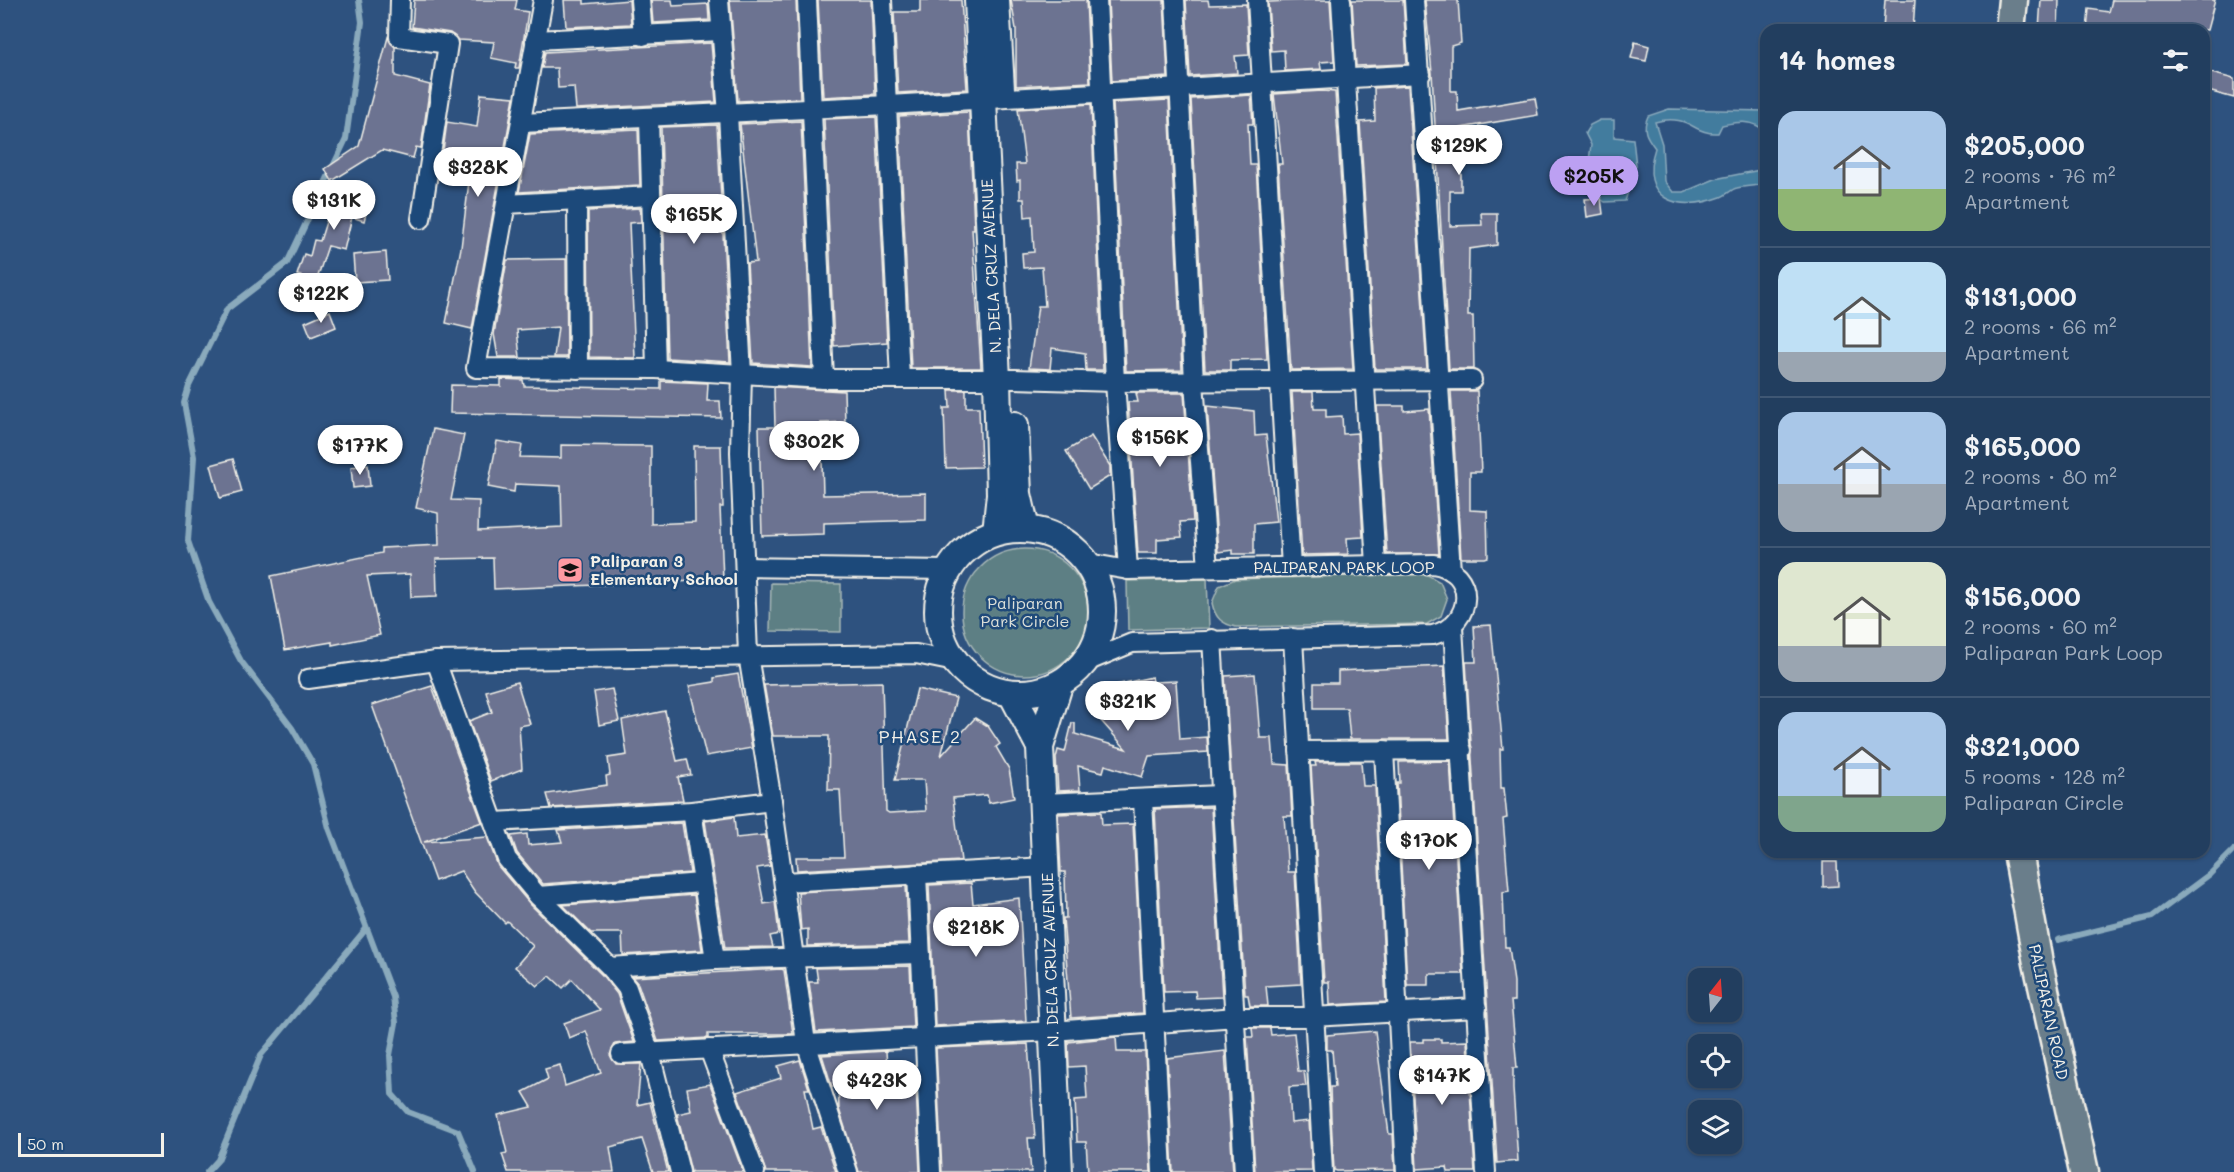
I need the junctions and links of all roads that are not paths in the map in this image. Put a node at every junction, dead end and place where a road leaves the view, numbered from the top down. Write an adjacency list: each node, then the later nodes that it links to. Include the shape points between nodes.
1 (400, 0): 33 (street, via 399,37 448,44)
2 (543, 0): 18 (street)
3 (640, 0): 17 (street)
4 (719, 0): 16 (street)
5 (807, 0): 26 (street)
6 (882, 0): 25 (street)
7 (978, 0): 24 (street, N. DELA CRUZ AVENUE)
8 (996, 0): 24 (street, N. DELA CRUZ AVENUE)
9 (1097, 0): 23 (street)
10 (1175, 0): 22 (street)
11 (1257, 0): 21 (street)
12 (1341, 0): 20 (street)
13 (1414, 0): 19 (street)
14 (2013, 0): 15 (main road)
15 (2011, 24)
16 (721, 32): 17 (street); 27 (street)
17 (643, 36): 18 (street)
18 (536, 40): 29 (street)
19 (1421, 74): 20 (street); 41 (street)
20 (1346, 79): 21 (street); 40 (street)
21 (1262, 84): 22 (street); 45 (street)
22 (1180, 88): 23 (street); 44 (street)
23 (1103, 93): 24 (street); 43 (street)
24 (992, 100): 25 (street); 39 (street, N. DELA CRUZ AVENUE)
25 (888, 105): 26 (street); 38 (street)
26 (814, 109): 27 (street); 37 (street)
27 (728, 114): 28 (street); 36 (street)
28 (649, 118): 29 (street); 30 (street)
29 (522, 123): 32 (street)
30 (651, 196): 31 (street); 35 (street)
31 (577, 201): 32 (street); 34 (street)
32 (506, 204): 34 (street, via 476,368)
33 (421, 219)
34 (578, 369): 35 (street)
35 (656, 369): 36 (street)
36 (742, 374): 37 (street); 50 (street, via 740,452)
37 (824, 379): 38 (street)
38 (900, 379): 39 (street)
39 (1005, 379): 43 (street); 46 (street, N. DELA CRUZ AVENUE, via 1018,494); 47 (street, N. DELA CRUZ AVENUE)
40 (1364, 380): 41 (street); 45 (street); 49 (street)
41 (1439, 380): 42 (street); 55 (street)
42 (1472, 380)
43 (1115, 382): 44 (street); 54 (street)
44 (1194, 382): 45 (street); 52 (street)
45 (1278, 382): 51 (street)
46 (1026, 529): 47 (street); 48 (street, via 1060,539)
47 (996, 532): 53 (street, via 969,547)
48 (1088, 563): 54 (street, PALIPARAN PARK LOOP); 62 (street, via 1097,579 1104,613 1095,647)
49 (1376, 565): 51 (street, PALIPARAN PARK LOOP); 55 (street, PALIPARAN PARK LOOP, via 1433,564)
50 (745, 567): 53 (street); 59 (street)
51 (1291, 567): 52 (street, PALIPARAN PARK LOOP)
52 (1208, 568): 54 (street, PALIPARAN PARK LOOP)
53 (948, 570): 61 (street, via 937,607 942,636)
54 (1128, 570)
55 (1450, 571): 56 (street, PALIPARAN PARK LOOP, via 1458,578 1466,598)
56 (1453, 627): 57 (street, via 1433,635); 68 (street)
57 (1293, 638): 58 (street); 69 (street)
58 (1212, 639): 62 (street, via 1132,643); 70 (street)
59 (748, 655): 60 (street); 61 (street, via 916,654); 72 (street)
60 (435, 661): 63 (street); 75 (street)
61 (955, 662): 65 (street, via 990,688)
62 (1086, 662): 64 (street)
63 (308, 679)
64 (1059, 685): 65 (street); 66 (street, N. DELA CRUZ AVENUE)
65 (1012, 694): 66 (street, N. DELA CRUZ AVENUE)
66 (1040, 747): 73 (street, N. DELA CRUZ AVENUE)
67 (1384, 750): 68 (street); 69 (street); 87 (street)
68 (1462, 750): 86 (street)
69 (1299, 751): 89 (street)
70 (1220, 795): 71 (street); 88 (street)
71 (1143, 800): 73 (street); 90 (street)
72 (772, 801): 74 (street); 79 (street)
73 (1043, 803): 77 (street, N. DELA CRUZ AVENUE)
74 (692, 811): 75 (street); 80 (street)
75 (494, 822): 81 (street, via 507,859)
76 (2019, 858): 107 (main road, PALIPARAN ROAD)
77 (1046, 867): 78 (street); 91 (street, N. DELA CRUZ AVENUE)
78 (918, 874): 79 (street); 82 (street)
79 (784, 882): 83 (street)
80 (701, 883): 81 (street); 84 (street)
81 (538, 896): 85 (street)
82 (921, 954): 83 (street); 92 (street)
83 (796, 958): 84 (street); 93 (street)
84 (715, 960): 85 (street)
85 (610, 967): 95 (street, via 627,988)
86 (1477, 1008): 87 (street); 106 (street)
87 (1397, 1012): 89 (street); 105 (street)
88 (1236, 1017): 89 (street); 90 (street); 103 (street)
89 (1312, 1017): 104 (street)
90 (1152, 1024): 91 (street); 102 (street)
91 (1053, 1031): 92 (street); 101 (street, N. DELA CRUZ AVENUE)
92 (924, 1038): 93 (street); 100 (street)
93 (806, 1043): 94 (street); 99 (street)
94 (709, 1049): 95 (street); 98 (street)
95 (650, 1053): 96 (street); 97 (street)
96 (621, 1054)
97 (680, 1172)
98 (755, 1172)
99 (848, 1172)
100 (930, 1172)
101 (1059, 1172)
102 (1162, 1172)
103 (1244, 1172)
104 (1323, 1172)
105 (1406, 1172)
106 (1486, 1172)
107 (2084, 1172)

